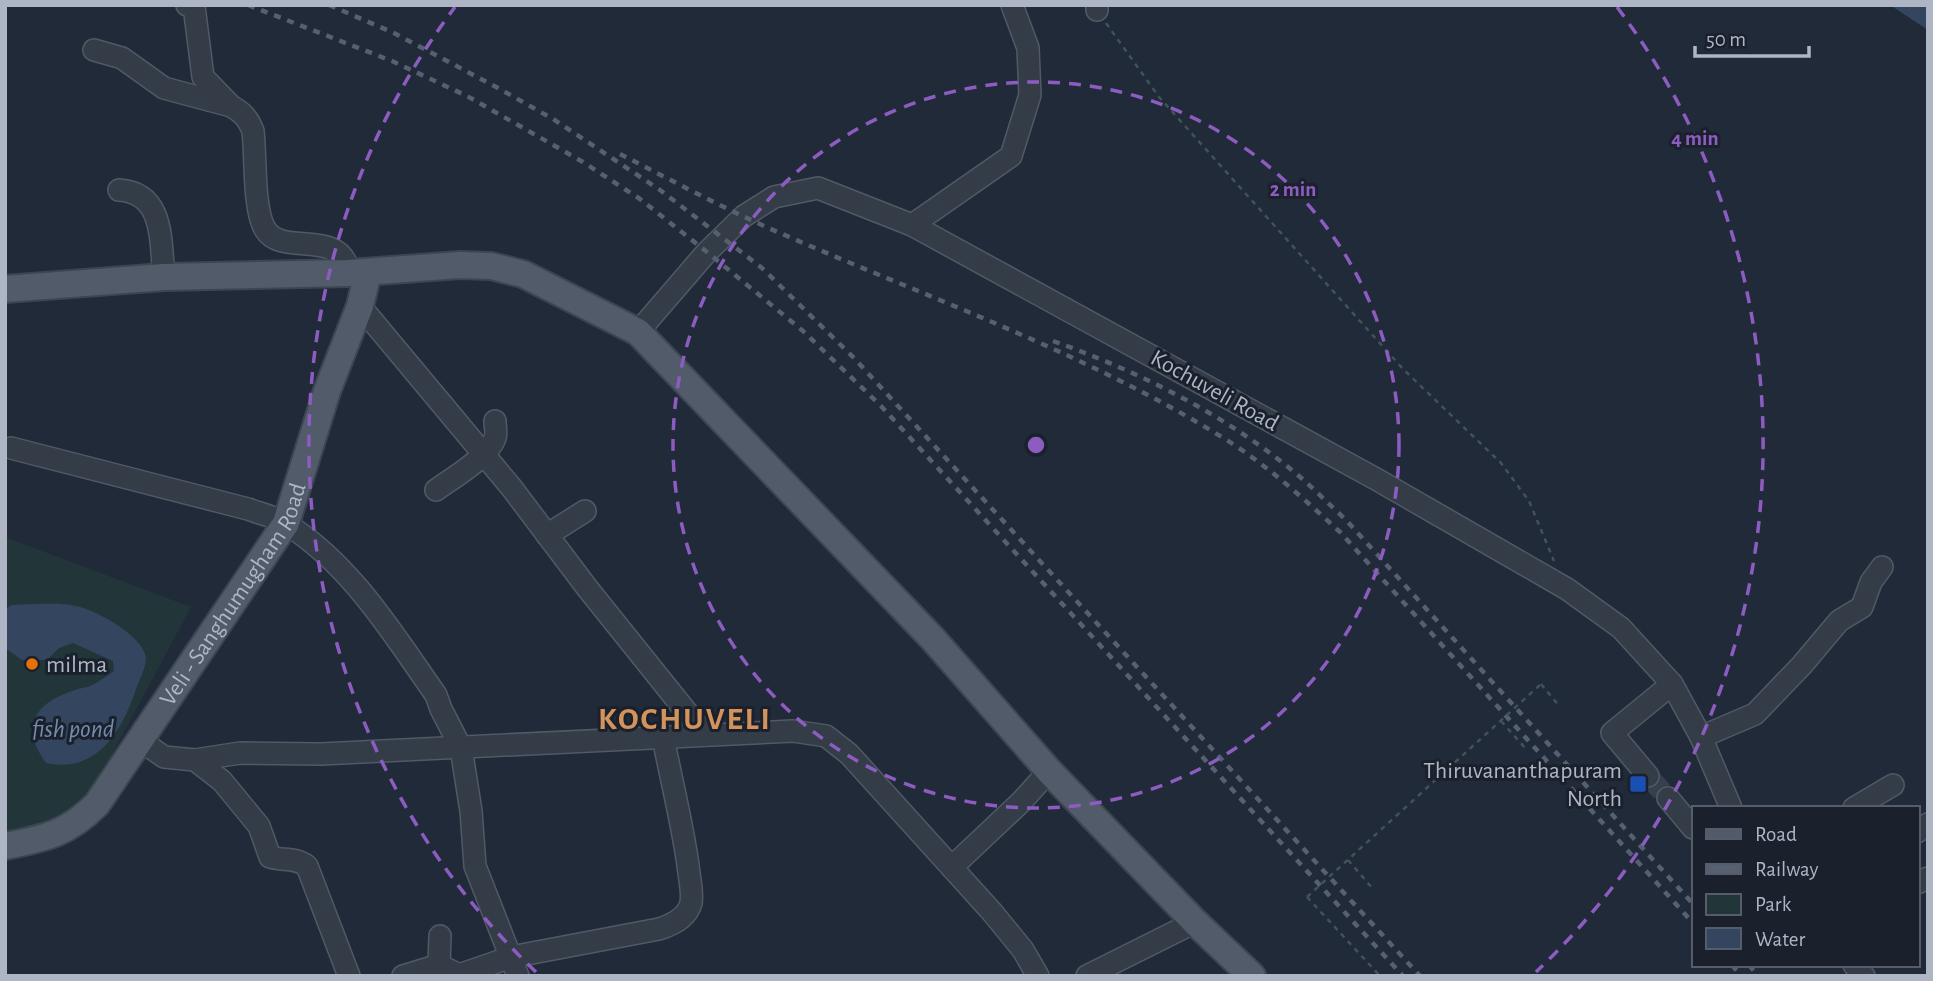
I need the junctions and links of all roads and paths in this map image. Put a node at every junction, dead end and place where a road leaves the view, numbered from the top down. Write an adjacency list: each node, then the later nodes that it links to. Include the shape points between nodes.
1 (187, 5): 5 (street, via 194,6 203,77)
2 (1012, 5): 7 (street, via 1028,48 1030,95 1011,156)
3 (1097, 8): 21 (path, via 1158,97 1403,369 1501,463 1529,501)
4 (94, 50): 5 (street, via 122,58 164,88)
5 (230, 106): 8 (street, via 240,111 253,131 258,210 265,230 277,239 339,252)
6 (118, 190): 9 (street, via 139,193 156,214)
7 (912, 225): 12 (street, Kochuveli Road, via 818,188 774,197 744,216 707,252); 21 (street, Kochuveli Road)
8 (358, 273): 9 (main road); 11 (main road, Veli - Sanghumugham Road); 12 (main road, via 491,266 523,274)
9 (164, 277): 10 (main road)
10 (5, 289)
11 (360, 306): 15 (street); 18 (main road, Veli - Sanghumugham Road, via 327,391)
12 (638, 332): 32 (main road, via 933,639)
13 (495, 421): 15 (street, via 495,438)
14 (11, 448): 18 (street, via 248,509)
15 (483, 454): 16 (street); 19 (street)
16 (436, 490)
17 (585, 511): 19 (street)
18 (286, 523): 28 (main road, Veli - Sanghumugham Road); 29 (street, via 323,550 354,583 436,695)
19 (547, 535): 25 (street)
20 (1882, 566): 27 (street, via 1862,607 1839,621 1755,714)
21 (1567, 589): 22 (street, Kochuveli Road, via 1621,628)
22 (1672, 684): 27 (street, Kochuveli Road); 33 (street, via 1612,733)
23 (1560, 707): 24 (path, bridge, via 1541,684)
24 (1501, 721): 30 (path); 40 (path, bridge)
25 (705, 735): 26 (street); 41 (street, via 793,731 826,736 849,754)
26 (663, 737): 29 (street); 46 (street, via 691,887 691,904 682,918 659,929)
27 (1701, 737): 36 (street, Kochuveli Road)
28 (140, 740): 31 (street, via 164,757); 39 (main road, Veli - Sanghumugham Road, via 81,820 52,836)
29 (461, 748): 31 (street, via 240,753); 46 (street, via 475,866)
30 (1526, 749)
31 (195, 760): 48 (street, via 222,781 258,826 270,857 297,859 307,866)
32 (1049, 771): 41 (street); 43 (main road)
33 (1648, 776)
34 (1893, 785): 37 (street)
35 (1668, 798): 38 (street)
36 (1730, 806)
37 (1857, 806)
38 (1692, 827)
39 (5, 846)
40 (1348, 860): 42 (path); 52 (path, bridge, via 1307,897)
41 (952, 867): 50 (street, via 1023,950)
42 (1373, 889)
43 (1195, 922): 47 (street); 51 (main road)
44 (440, 936): 45 (street)
45 (439, 965): 46 (street, via 459,975); 49 (street)
46 (514, 966)
47 (1099, 973)
48 (349, 976)
49 (403, 976)
50 (1038, 976)
51 (1252, 976)
52 (1380, 976)

